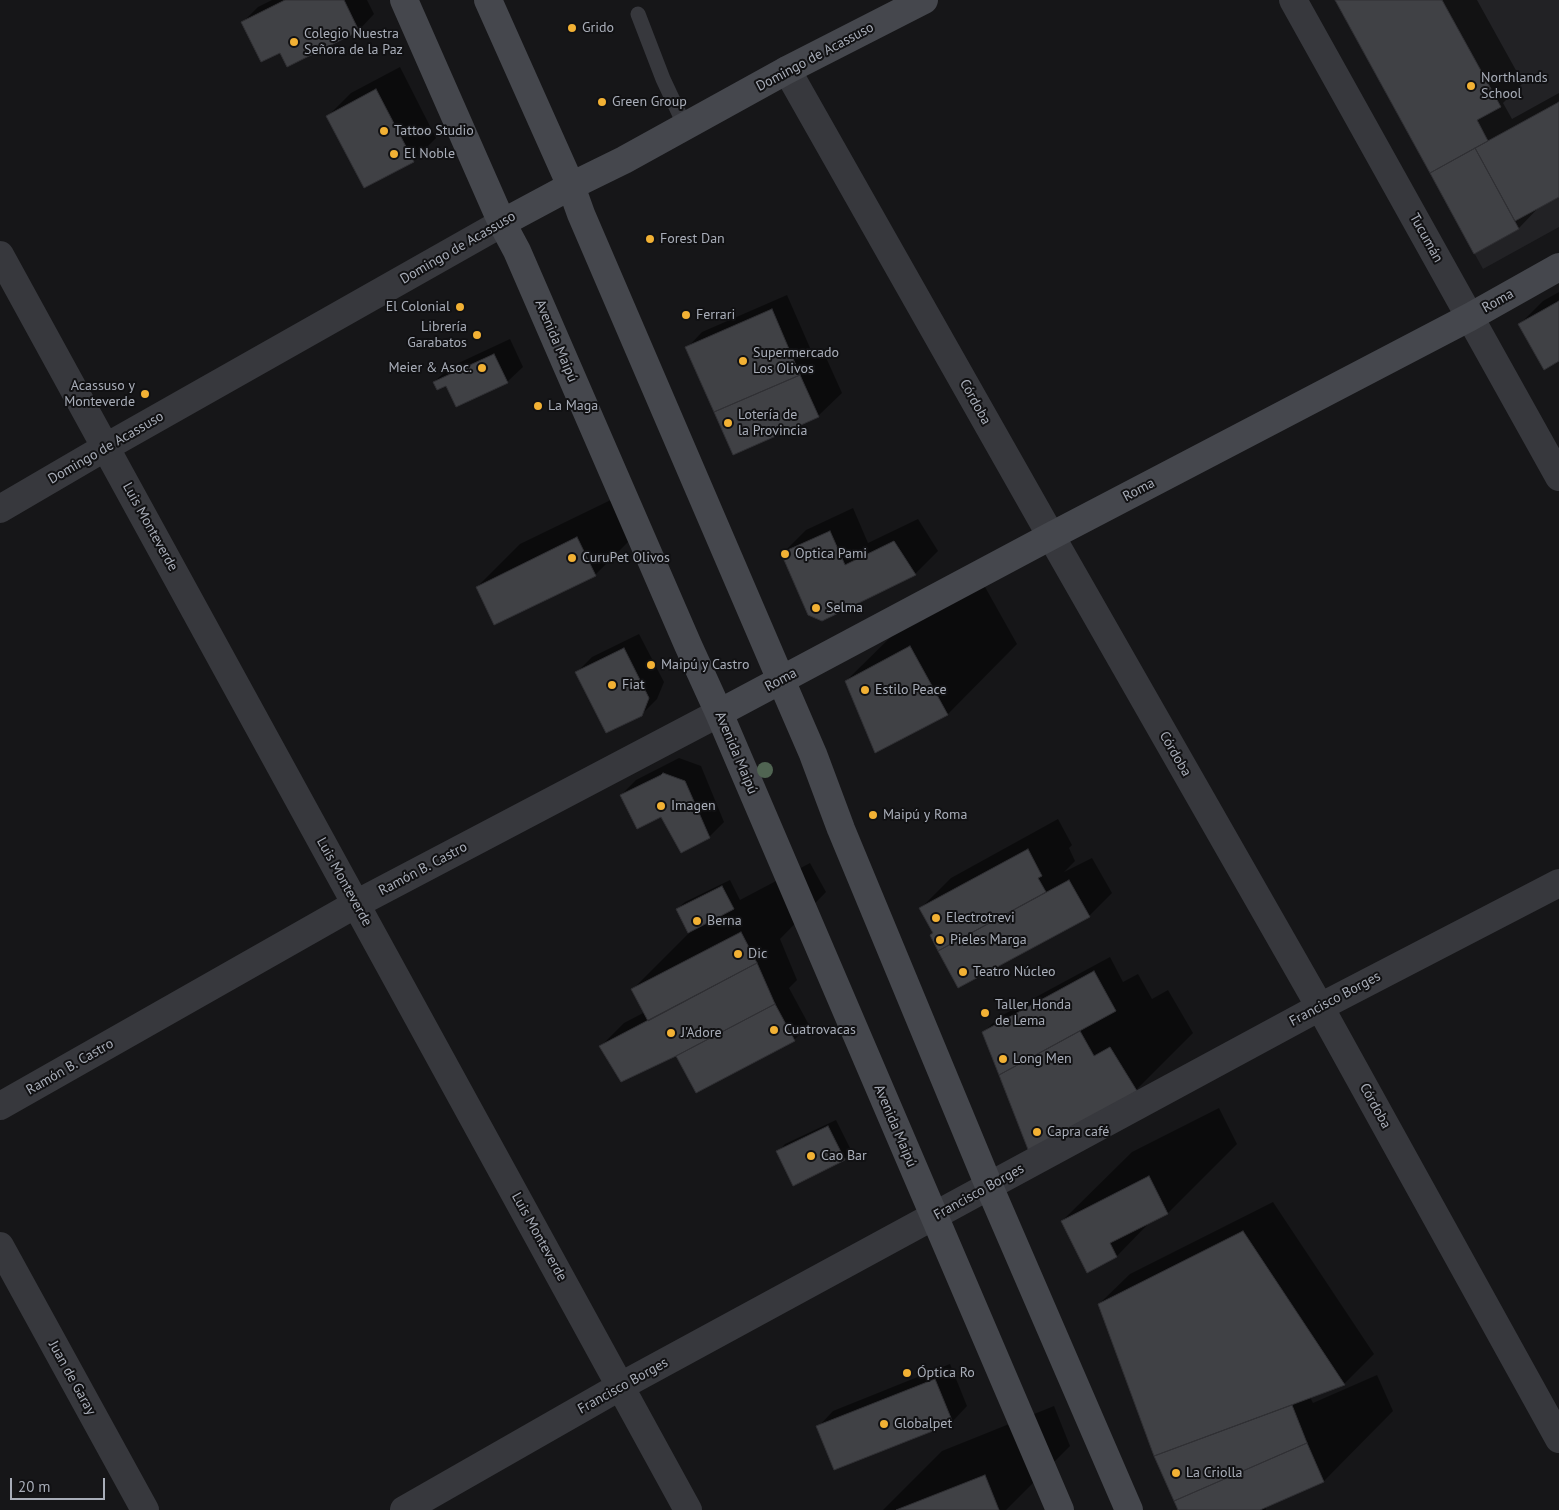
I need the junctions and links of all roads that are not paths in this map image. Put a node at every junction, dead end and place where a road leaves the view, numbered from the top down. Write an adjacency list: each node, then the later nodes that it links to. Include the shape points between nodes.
1 (404, 0): 9 (main road, Avenida Maipú)
2 (488, 0): 8 (main road)
3 (924, 0): 6 (main road, Domingo de Acassuso)
4 (1293, 0): 12 (street, Tucumán)
5 (638, 14): 7 (lane)
6 (787, 70): 7 (main road, Domingo de Acassuso); 16 (street, Córdoba)
7 (685, 126): 8 (main road, Domingo de Acassuso)
8 (571, 186): 9 (main road, Domingo de Acassuso); 17 (main road)
9 (502, 223): 13 (street, Domingo de Acassuso); 18 (main road, Avenida Maipú)
10 (0, 255): 13 (street, Luis Monteverde)
11 (1559, 267): 12 (main road, Roma)
12 (1470, 317): 14 (street, Tucumán); 16 (main road, Roma)
13 (106, 447): 15 (street, Domingo de Acassuso); 20 (street, Luis Monteverde)
14 (1559, 477)
15 (0, 509)
16 (1051, 536): 17 (main road, Roma); 21 (street, Córdoba)
17 (781, 680): 18 (main road, Roma); 23 (main road)
18 (719, 713): 20 (street, Ramón B. Castro); 24 (main road, Avenida Maipú)
19 (1559, 883): 21 (street, Francisco Borges)
20 (356, 904): 22 (street, Ramón B. Castro); 26 (street, Luis Monteverde)
21 (1320, 1007): 23 (street, Francisco Borges); 27 (street, Córdoba)
22 (0, 1106)
23 (989, 1186): 24 (street, Francisco Borges); 32 (main road)
24 (934, 1216): 26 (street, Francisco Borges); 31 (main road, Avenida Maipú)
25 (0, 1246): 28 (street, Juan de Garay)
26 (621, 1386): 29 (street, Francisco Borges); 30 (street, Luis Monteverde)
27 (1559, 1439)
28 (145, 1510)
29 (404, 1510)
30 (688, 1510)
31 (1060, 1510)
32 (1129, 1510)

